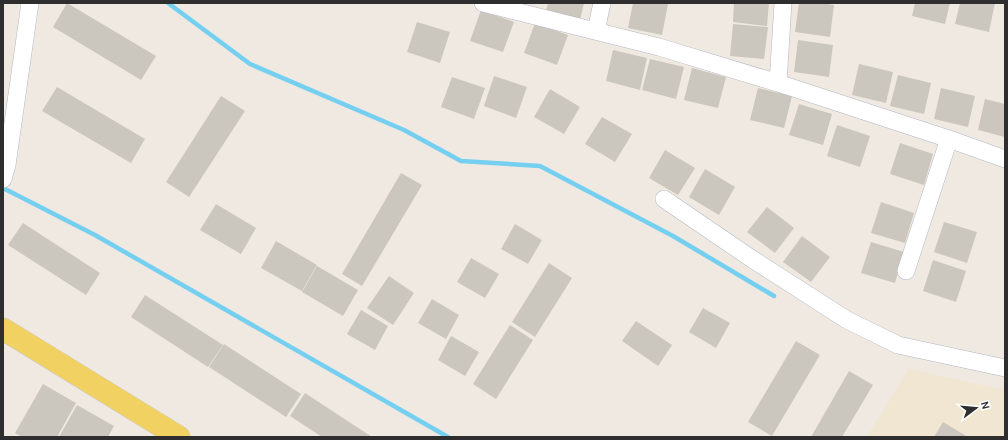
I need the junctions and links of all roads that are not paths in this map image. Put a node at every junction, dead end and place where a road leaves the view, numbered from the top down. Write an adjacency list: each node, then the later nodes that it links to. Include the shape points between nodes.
1 (30, 3): 9 (street)
2 (483, 3): 5 (street)
3 (602, 3): 5 (street)
4 (783, 3): 6 (street)
5 (596, 31): 6 (street)
6 (778, 83): 7 (street)
7 (950, 139): 8 (street); 11 (street)
8 (1005, 159)
9 (3, 179)
10 (664, 199): 13 (street, via 846,320 898,344)
11 (906, 270)
12 (3, 329): 14 (main road)
13 (1005, 368)
14 (179, 437)

